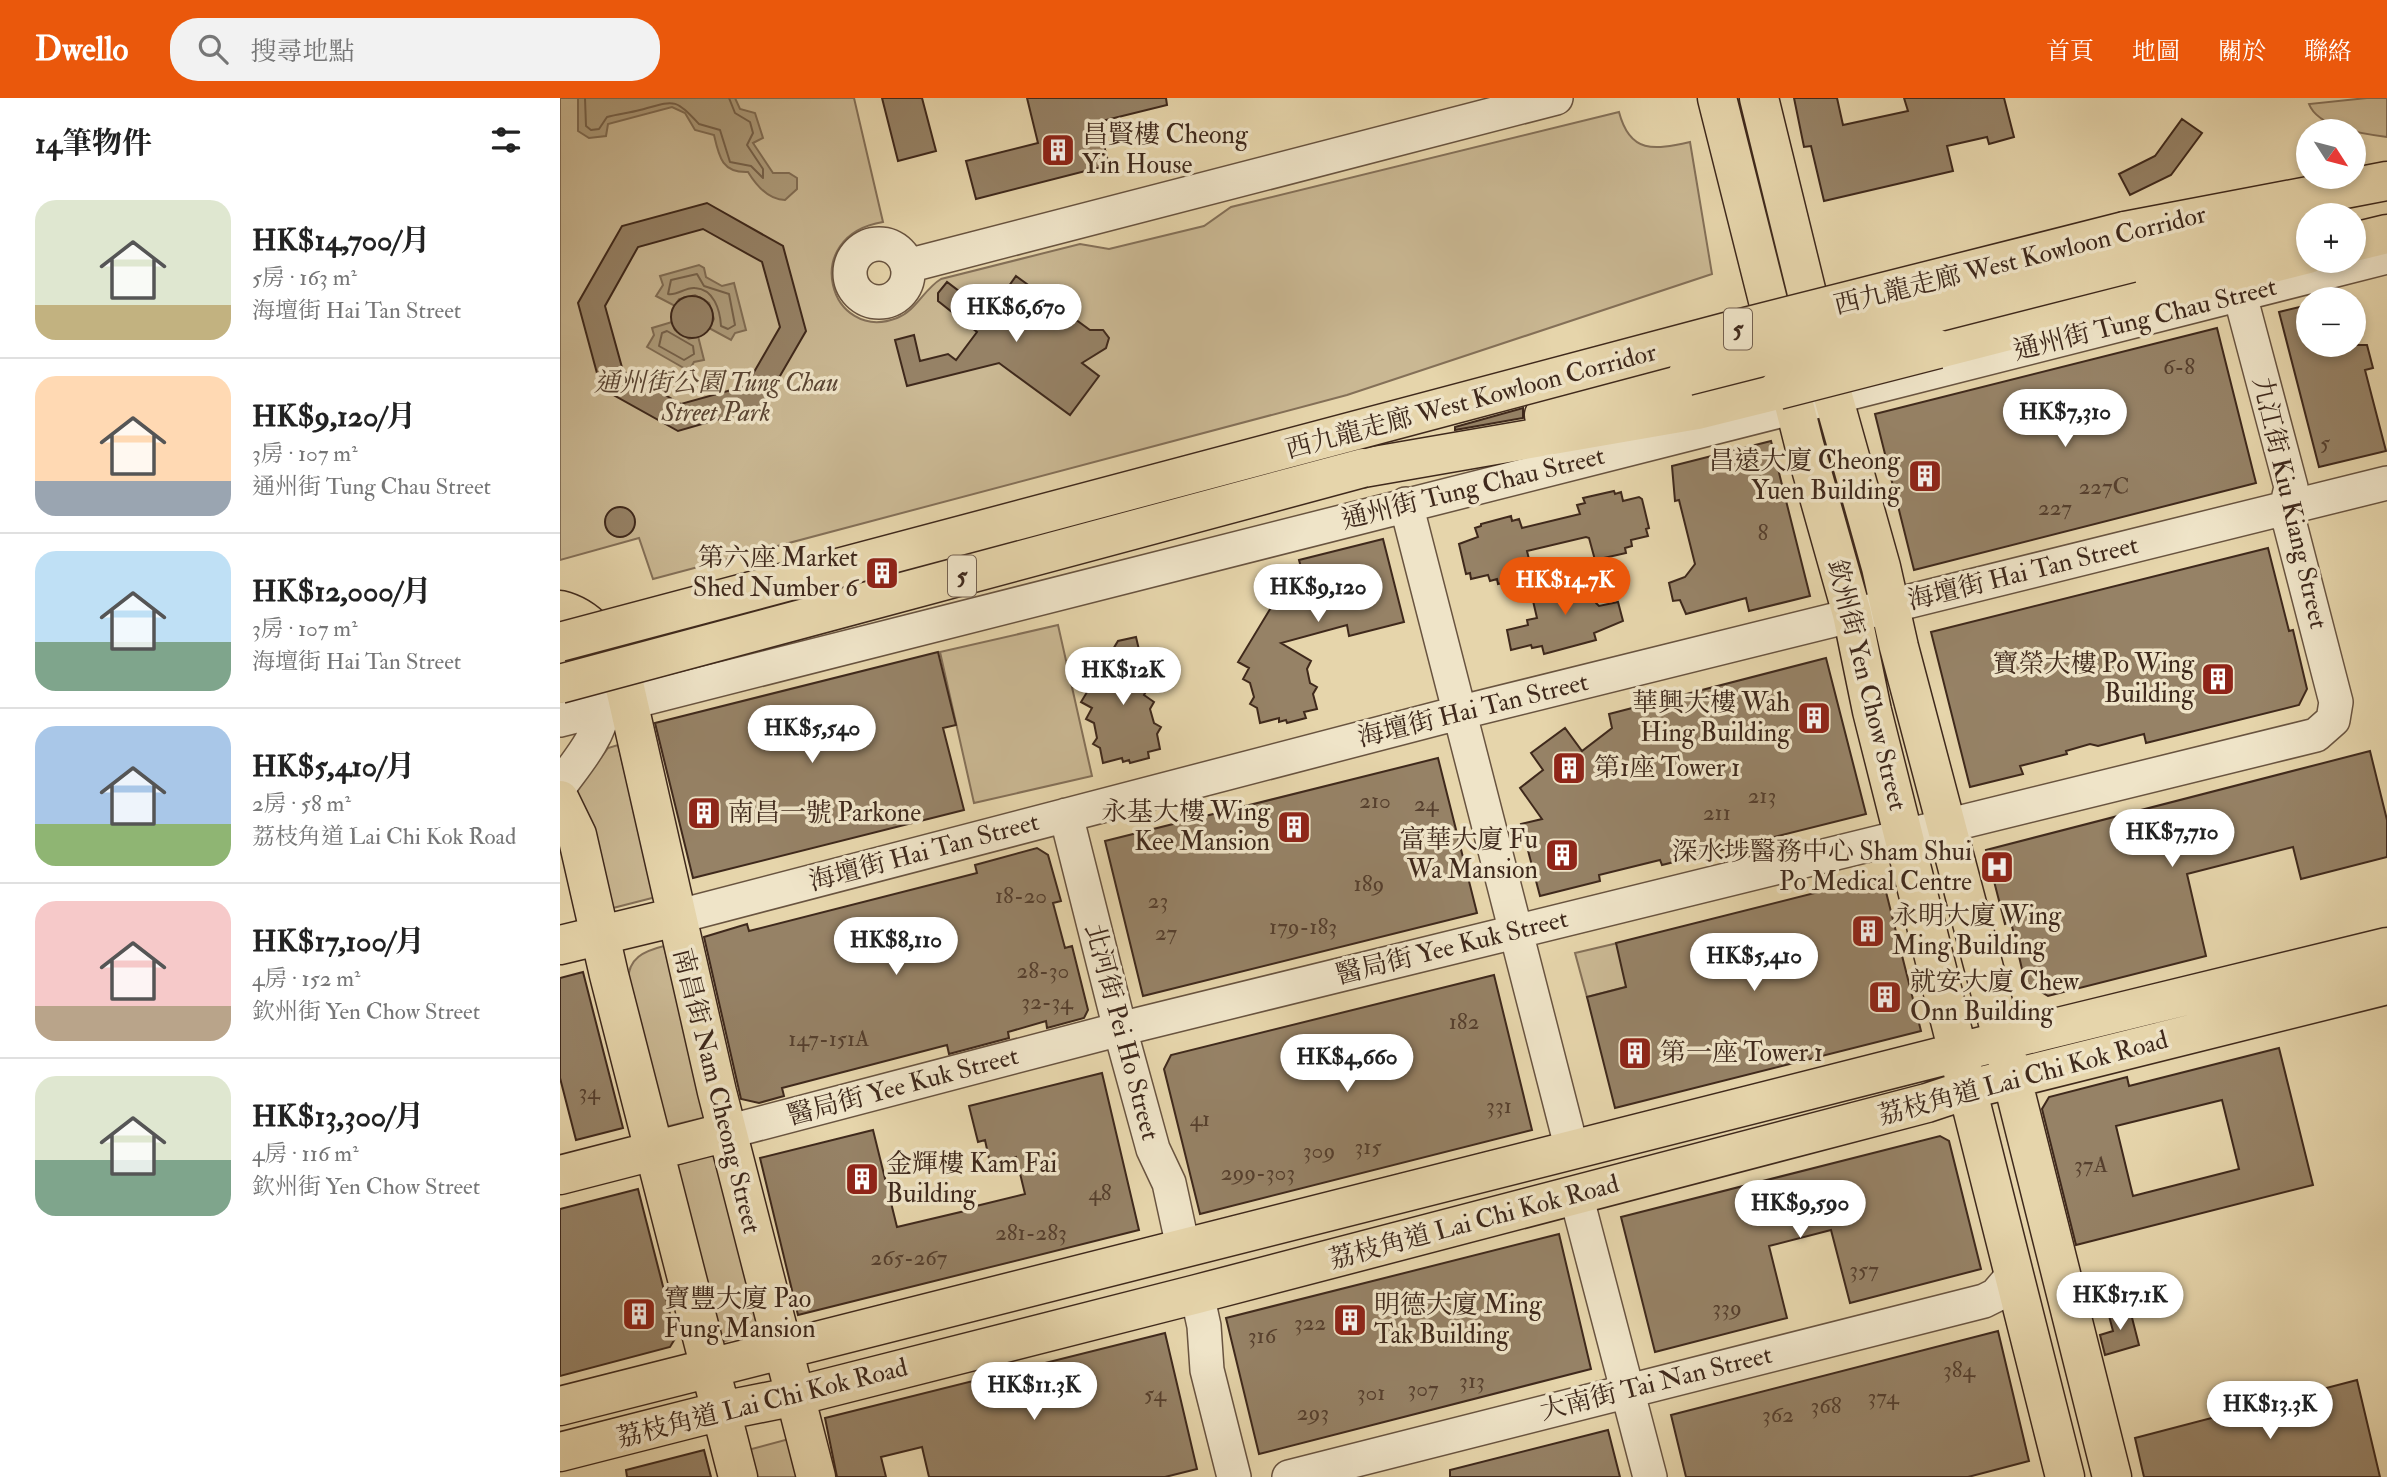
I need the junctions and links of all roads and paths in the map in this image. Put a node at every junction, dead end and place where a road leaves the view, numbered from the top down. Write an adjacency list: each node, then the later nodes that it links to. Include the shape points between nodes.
1 (1556, 98): 12 (street)
2 (1717, 98): 15 (main road, 欽州街 Yen Chow Street)
3 (1759, 98): 14 (main road, 欽州街 Yen Chow Street)
4 (2387, 181): 22 (main road, 西九龍走廊 West Kowloon Corridor / 5, bridge, via 2048,249)
5 (2387, 216): 6 (main road)
6 (2366, 220)
7 (2296, 231): 16 (main road, 西九龍走廊 West Kowloon Corridor / 5, bridge, via 2057,280 1432,445)
8 (2387, 234): 9 (main road)
9 (2366, 239)
10 (2296, 257): 16 (main road, bridge, via 1697,410)
11 (2387, 257): 13 (street, 通州街 Tung Chau Street)
12 (907, 266)
13 (2240, 295): 14 (street, 通州街 Tung Chau Street); 19 (street, 九江街 Kiu Kiang Street, via 2291,487)
14 (1835, 396): 15 (street, 通州街 Tung Chau Street); 20 (main road, 欽州街 Yen Chow Street)
15 (1796, 407): 18 (street, 通州街 Tung Chau Street); 21 (main road, 欽州街 Yen Chow Street)
16 (1363, 468): 23 (main road, 西九龍走廊 West Kowloon Corridor / 5, bridge)
17 (2387, 483): 19 (street, 海壇街 Hai Tan Street)
18 (1406, 504): 24 (street, 通州街 Tung Chau Street); 26 (street)
19 (2286, 509): 20 (street, 海壇街 Hai Tan Street); 25 (street, 九江街 Kiu Kiang Street)
20 (1891, 605): 21 (street, 海壇街 Hai Tan Street); 31 (main road, 欽州街 Yen Chow Street)
21 (1852, 614): 26 (street, 海壇街 Hai Tan Street); 32 (main road, 欽州街 Yen Chow Street)
22 (566, 624): 24 (main road, 南昌街 Nam Cheong Street)
23 (560, 684)
24 (616, 705): 27 (street, 通州街 Tung Chau Street); 28 (street); 33 (main road, 南昌街 Nam Cheong Street)
25 (2336, 711): 31 (street, 醫局街 Yee Kuk Street, via 2316,735)
26 (1458, 713): 30 (street, 海壇街 Hai Tan Street); 34 (street)
27 (560, 720)
28 (560, 786)
29 (560, 800): 35 (main road, via 574,825)
30 (1066, 815): 33 (street, 海壇街 Hai Tan Street); 39 (street, 北河街 Pei Ho Street)
31 (1945, 824): 32 (street, 醫局街 Yee Kuk Street); 40 (main road, 欽州街 Yen Chow Street)
32 (1903, 834): 34 (street, 醫局街 Yee Kuk Street); 41 (main road, 欽州街 Yen Chow Street)
33 (676, 917): 35 (main road, 海壇街 Hai Tan Street); 44 (main road, 南昌街 Nam Cheong Street)
34 (1515, 932): 39 (street, 醫局街 Yee Kuk Street); 46 (street)
35 (602, 934): 36 (main road, 海壇街 Hai Tan Street); 45 (main road)
36 (560, 945)
37 (2387, 947): 40 (main road, 荔枝角道 Lai Chi Kok Road)
38 (2387, 985): 42 (main road, 荔枝角道 Lai Chi Kok Road)
39 (1120, 1029): 44 (street, 醫局街 Yee Kuk Street); 49 (street, 北河街 Pei Ho Street)
40 (2002, 1042): 41 (main road, 荔枝角道 Lai Chi Kok Road); 42 (main road, 欽州街 Yen Chow Street)
41 (1958, 1053): 43 (main road, 欽州街 Yen Chow Street); 46 (main road, 荔枝角道 Lai Chi Kok Road)
42 (2011, 1079): 43 (main road, 荔枝角道 Lai Chi Kok Road); 65 (main road, 欽州街 Yen Chow Street)
43 (1966, 1090): 48 (main road, 荔枝角道 Lai Chi Kok Road); 50 (main road, 欽州街 Yen Chow Street)
44 (727, 1132): 45 (main road, 醫局街 Yee Kuk Street); 52 (main road, 南昌街 Nam Cheong Street)
45 (655, 1150): 47 (main road, 醫局街 Yee Kuk Street); 53 (main road)
46 (1572, 1150): 49 (main road, 荔枝角道 Lai Chi Kok Road)
47 (560, 1175)
48 (1576, 1195): 51 (main road, 荔枝角道 Lai Chi Kok Road); 54 (street)
49 (1183, 1247): 52 (main road, 荔枝角道 Lai Chi Kok Road)
50 (2014, 1275): 54 (street, 大南街 Tai Nan Street, via 1984,1301); 64 (main road, 欽州街 Yen Chow Street)
51 (1196, 1294): 55 (main road, 荔枝角道 Lai Chi Kok Road); 61 (street, via 1207,1370)
52 (781, 1350): 53 (main road, 荔枝角道 Lai Chi Kok Road); 55 (main road, 南昌街 Nam Cheong Street)
53 (710, 1367): 56 (main road, 荔枝角道 Lai Chi Kok Road); 57 (main road)
54 (1627, 1390): 62 (street, 大南街 Tai Nan Street); 63 (street)
55 (796, 1396): 57 (main road, 荔枝角道 Lai Chi Kok Road); 60 (main road, 南昌街 Nam Cheong Street)
56 (560, 1406)
57 (721, 1410): 58 (main road, 荔枝角道 Lai Chi Kok Road); 59 (main road)
58 (560, 1452)
59 (738, 1477)
60 (816, 1477)
61 (1234, 1477)
62 (1289, 1477)
63 (1650, 1477)
64 (2065, 1477)
65 (2112, 1477)

